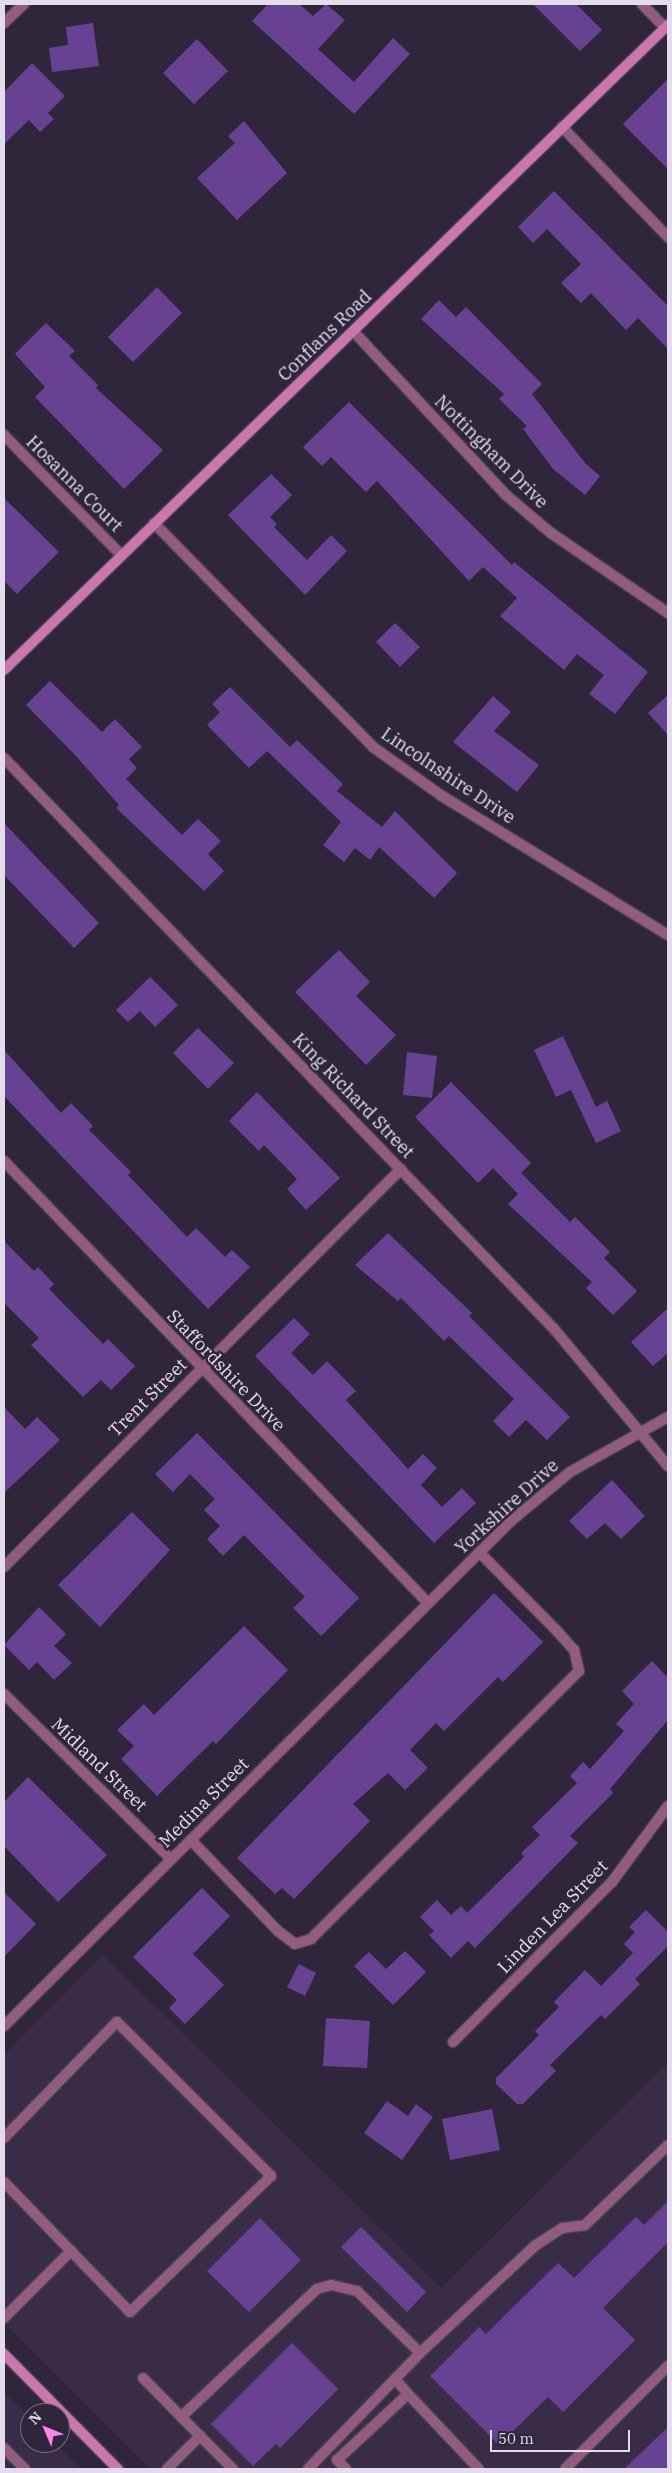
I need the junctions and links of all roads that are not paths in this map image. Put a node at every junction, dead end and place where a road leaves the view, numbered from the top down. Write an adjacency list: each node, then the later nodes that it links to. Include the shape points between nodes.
1 (24, 4): 3 (street)
2 (642, 4): 4 (street)
3 (4, 23)
4 (667, 26): 5 (main road, Conflans Road)
5 (562, 127): 6 (street); 7 (main road, Conflans Road)
6 (668, 237)
7 (354, 332): 9 (main road, Conflans Road); 11 (street, Nottingham Drive, via 506,495 550,533)
8 (4, 435): 10 (street, Hosanna Court)
9 (154, 523): 10 (main road, Conflans Road); 14 (street, Lincolnshire Drive, via 373,747 442,796)
10 (122, 555): 12 (main road, Conflans Road)
11 (668, 613)
12 (4, 670)
13 (4, 758): 16 (street, King Richard Street)
14 (668, 935)
15 (4, 1161): 17 (street, Staffordshire Drive)
16 (401, 1169): 17 (street, Trent Street); 19 (street, King Richard Street, via 555,1330)
17 (200, 1369): 22 (street, Trent Street); 23 (street, Staffordshire Drive)
18 (668, 1417): 19 (street, Yorkshire Drive)
19 (636, 1432): 20 (street, King Richard Street); 21 (street, Yorkshire Drive, via 570,1472)
20 (668, 1466)
21 (479, 1552): 23 (street, Yorkshire Drive); 26 (street, via 569,1644 579,1671 312,1939 295,1944 278,1931)
22 (4, 1567)
23 (427, 1602): 26 (street, Medina Street)
24 (4, 1694): 27 (street, Midland Street)
25 (668, 1806): 29 (street, Linden Lea Street, via 598,1897)
26 (190, 1840): 27 (street, Medina Street)
27 (171, 1859): 28 (street, Medina Street)
28 (4, 2026)
29 (453, 2042)
30 (4, 2138): 33 (street, via 117,2022 271,2176 130,2312)
31 (668, 2145): 35 (street, via 585,2225 562,2228 536,2245)
32 (4, 2182): 33 (street)
33 (70, 2251): 34 (street)
34 (4, 2318)
35 (420, 2353): 39 (street); 41 (street, via 357,2292 331,2285 317,2288)
36 (4, 2354): 45 (main road)
37 (668, 2366): 51 (street)
38 (143, 2378): 41 (street)
39 (395, 2379): 40 (street); 48 (street)
40 (408, 2394): 49 (street, via 337,2460); 50 (street)
41 (181, 2417): 42 (street)
42 (200, 2436): 46 (street); 47 (street)
43 (4, 2448): 44 (street)
44 (25, 2469)
45 (118, 2469)
46 (167, 2469)
47 (233, 2469)
48 (308, 2469)
49 (346, 2469)
50 (479, 2469)
51 (565, 2469)

